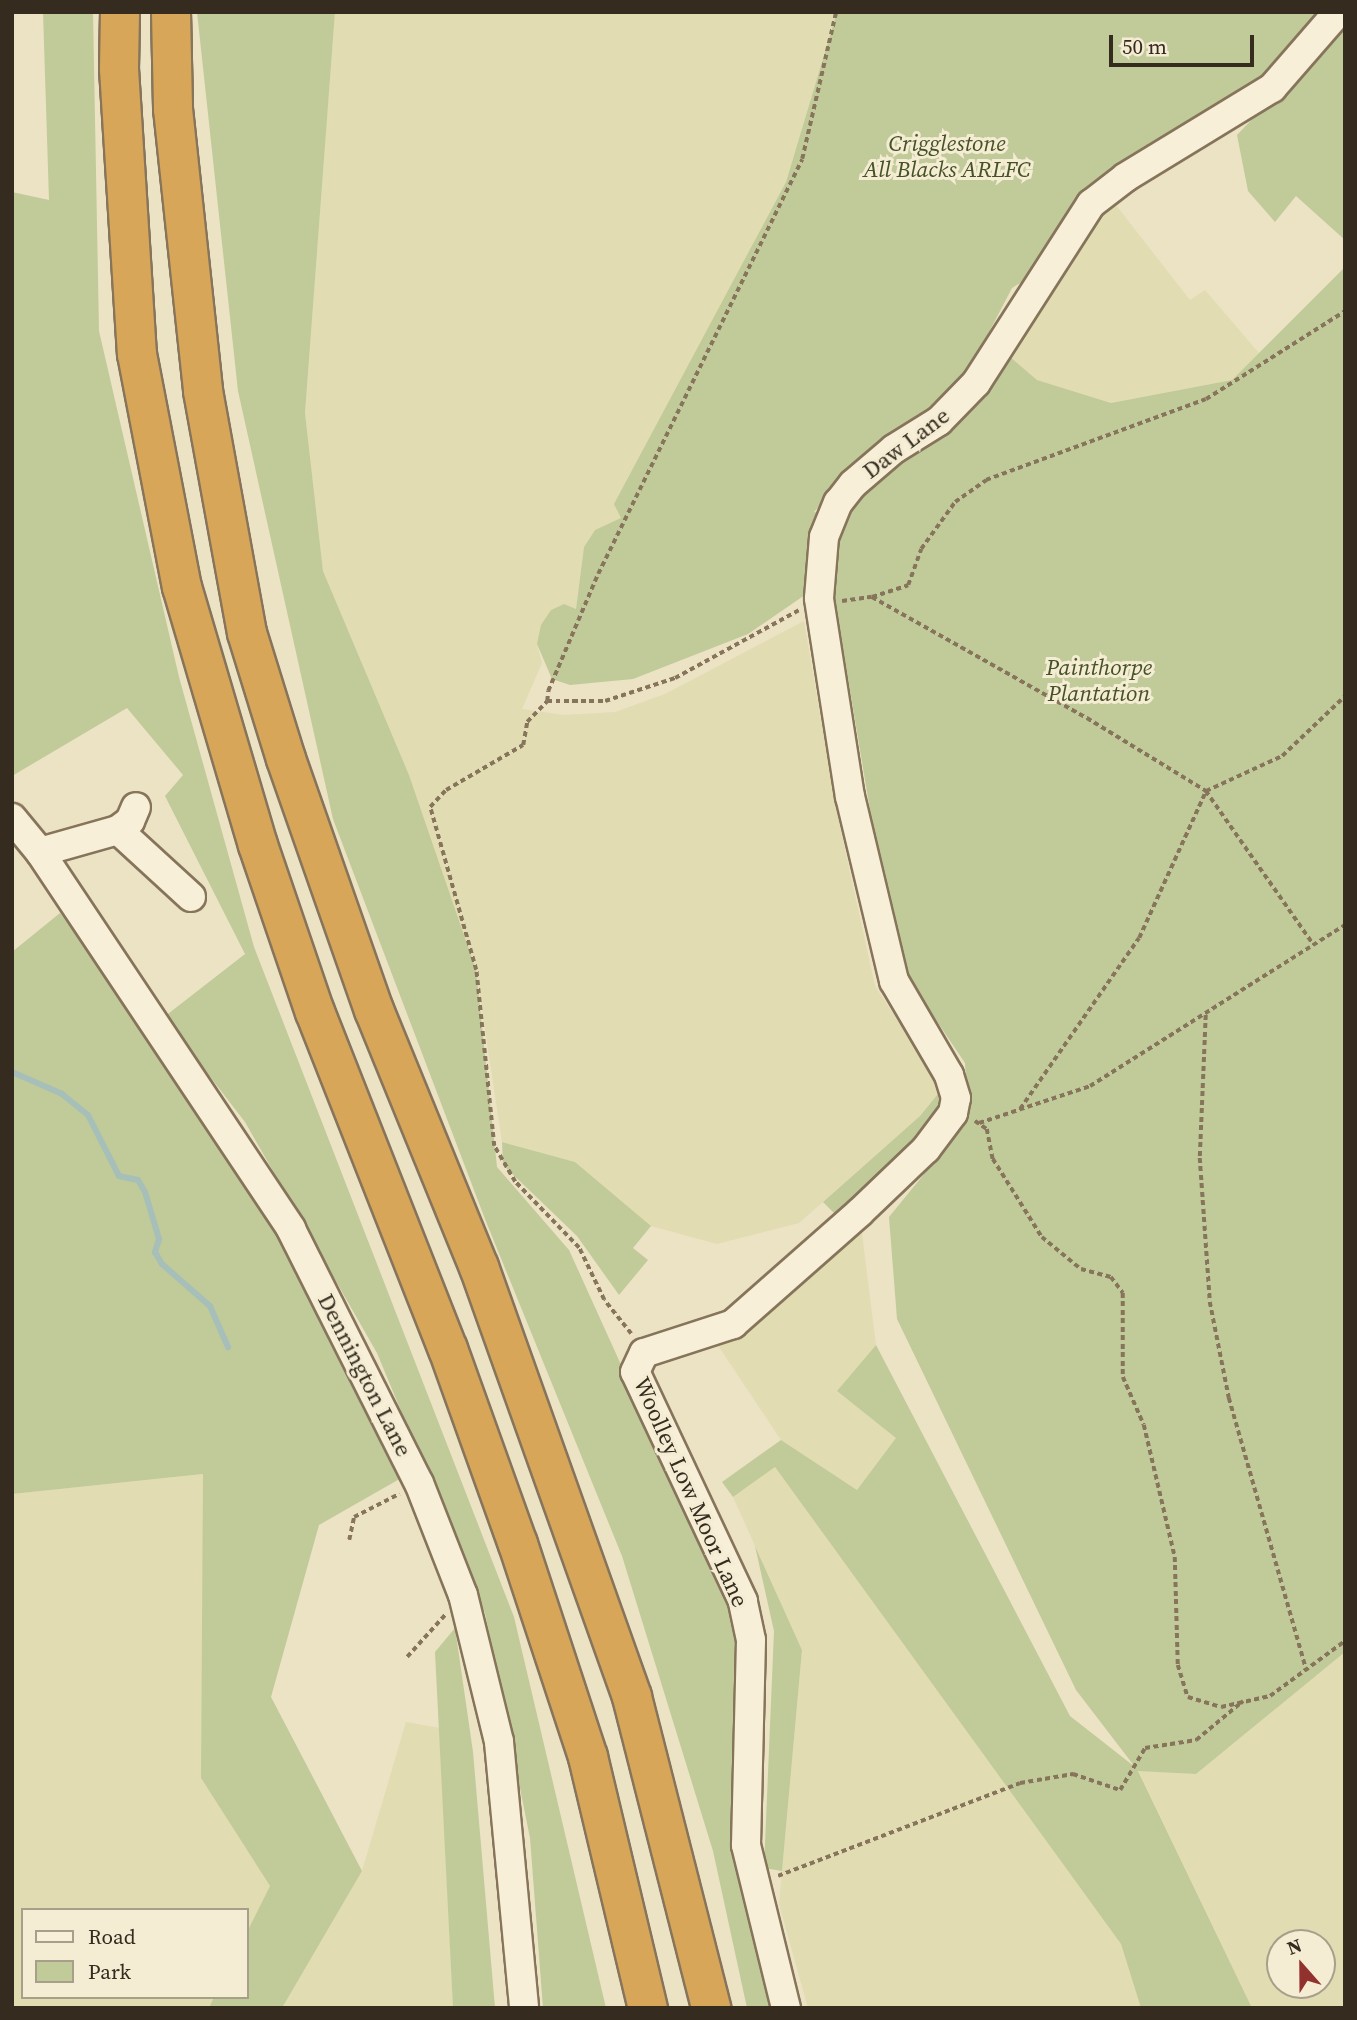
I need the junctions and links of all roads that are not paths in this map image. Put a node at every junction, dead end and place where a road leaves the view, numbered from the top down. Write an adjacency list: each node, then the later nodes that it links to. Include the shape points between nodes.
1 (120, 12): 10 (highway, via 119,69 137,354 182,587 258,845 315,1012 518,1545 588,1757)
2 (170, 12): 14 (highway, via 173,109 203,391 247,633 374,1010 479,1267 632,1697)
3 (1338, 12): 9 (street, Daw Lane, via 1272,88 1126,177 1091,204 1069,232 992,363 960,403 870,468 838,503 821,550 819,597 850,797 894,981 949,1075)
4 (136, 807): 6 (street, via 130,821)
5 (12, 818): 7 (street, Dennington Lane)
6 (118, 830): 7 (street); 8 (street)
7 (40, 852): 11 (street, Dennington Lane, via 291,1229 419,1483 463,1595 499,1742)
8 (191, 897)
9 (966, 1118): 15 (street, Woolley Low Moor Lane, via 733,1324 644,1353 635,1372 743,1601 751,1640 746,1845)
10 (625, 1903): 12 (highway); 13 (highway)
11 (524, 2008)
12 (637, 2008)
13 (648, 2008)
14 (710, 2008)
15 (786, 2008)

